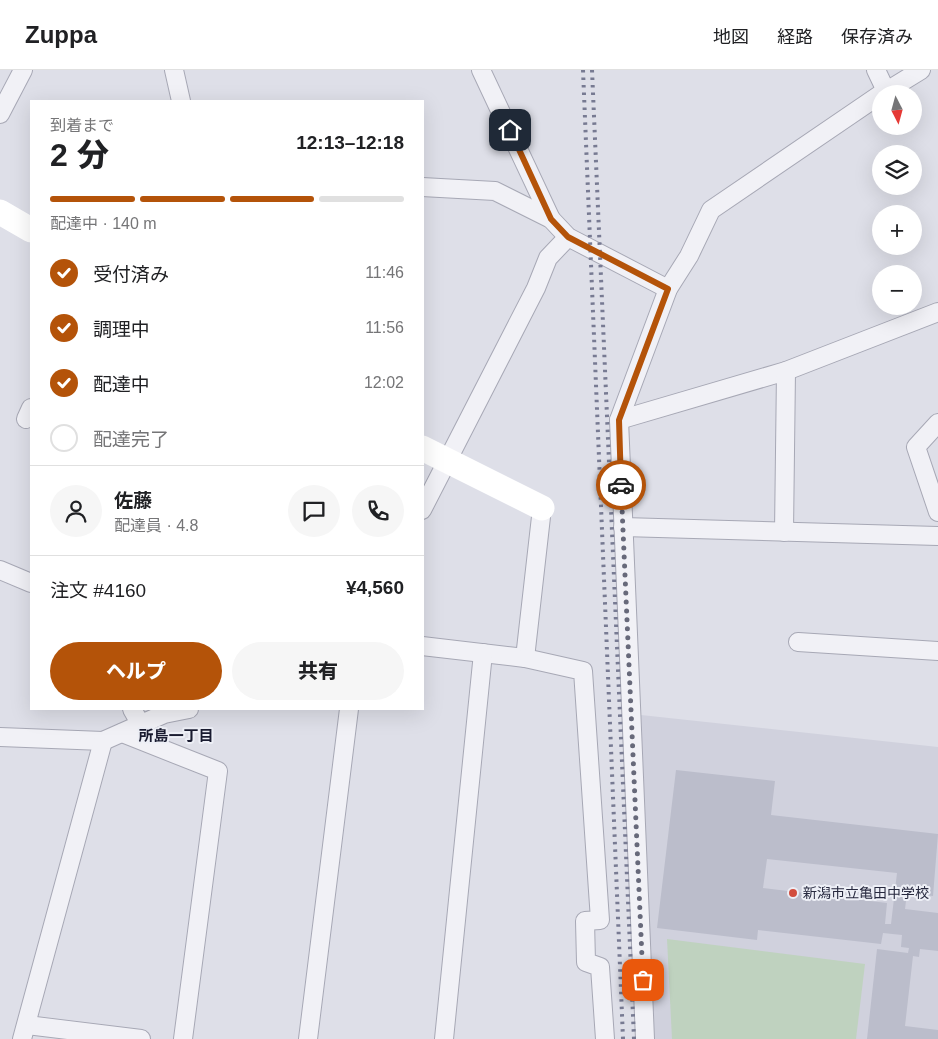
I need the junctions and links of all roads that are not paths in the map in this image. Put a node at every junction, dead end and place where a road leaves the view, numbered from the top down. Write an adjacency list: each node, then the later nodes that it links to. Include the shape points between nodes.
1 (23, 70): 10 (street)
2 (174, 70): 8 (street)
3 (481, 70): 13 (street)
4 (876, 70): 6 (street)
5 (921, 70): 7 (street)
6 (881, 85)
7 (896, 85)
8 (181, 100)
9 (872, 100): 16 (street, via 711,210)
10 (0, 114)
11 (424, 187): 13 (street, via 495,190)
12 (1, 216): 14 (street)
13 (551, 219): 15 (street)
14 (30, 230)
15 (568, 237): 16 (street); 22 (street, via 548,258 536,288)
16 (668, 289): 19 (street)
17 (938, 312): 18 (street)
18 (786, 371): 19 (street); 27 (street)
19 (619, 420): 26 (street)
20 (938, 423): 25 (street, via 916,447)
21 (424, 449): 22 (street)
22 (446, 461): 23 (street); 24 (street)
23 (424, 506)
24 (542, 508): 35 (street)
25 (938, 512)
26 (623, 527): 27 (street); 49 (street)
27 (784, 532): 28 (street)
28 (938, 536)
29 (0, 570): 30 (street)
30 (30, 583)
31 (798, 642): 33 (street)
32 (424, 646): 34 (street)
33 (938, 651)
34 (483, 653): 35 (street); 47 (street)
35 (525, 658): 48 (street, via 583,671 600,920 585,922 586,962 600,967)
36 (133, 710): 39 (street)
37 (185, 710): 39 (street, via 164,714)
38 (349, 710): 46 (street)
39 (141, 725): 40 (street)
40 (122, 733): 42 (street); 45 (street, via 218,771)
41 (0, 738): 42 (street)
42 (103, 742): 43 (street)
43 (24, 1032): 44 (street)
44 (141, 1039)
45 (183, 1039)
46 (308, 1039)
47 (444, 1039)
48 (605, 1039)
49 (645, 1039)

